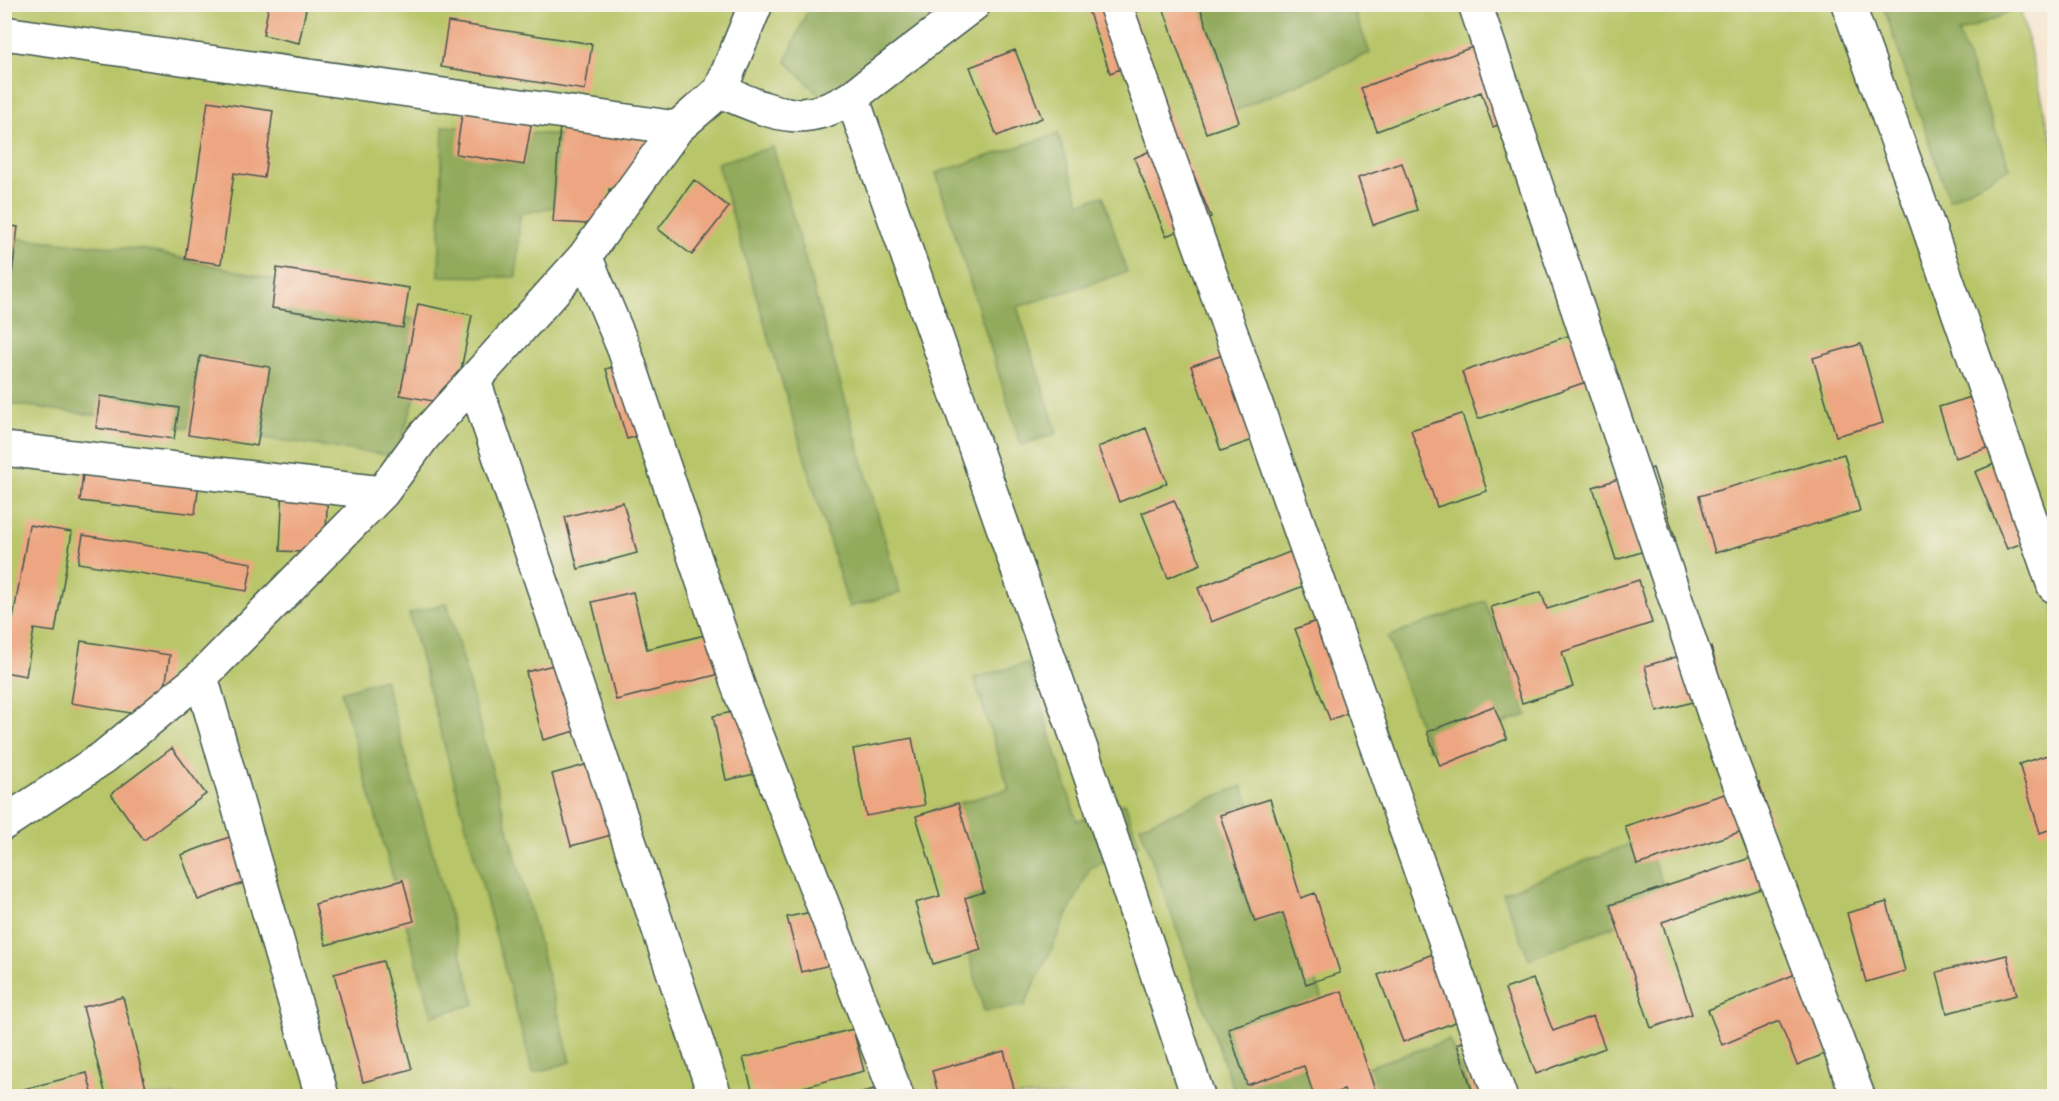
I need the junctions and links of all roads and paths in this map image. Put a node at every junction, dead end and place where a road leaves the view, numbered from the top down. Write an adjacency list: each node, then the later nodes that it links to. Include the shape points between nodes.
1 (756, 4): 7 (street)
2 (974, 4): 8 (street)
3 (1114, 4): 21 (street)
4 (1475, 4): 22 (street, via 1722,737)
5 (1848, 4): 14 (street)
6 (4, 33): 9 (street)
7 (720, 91): 8 (street, via 790,115 813,114); 9 (street)
8 (852, 97): 20 (street, via 1090,774)
9 (677, 128): 10 (street)
10 (585, 256): 11 (street); 19 (street, via 624,349 741,694)
11 (474, 381): 13 (street, via 423,437); 18 (street)
12 (4, 449): 13 (street)
13 (382, 493): 15 (street)
14 (2055, 586)
15 (201, 677): 16 (street, via 104,757); 17 (street)
16 (4, 823)
17 (322, 1096)
18 (715, 1096)
19 (897, 1096)
20 (1198, 1096)
21 (1500, 1096)
22 (1858, 1096)

